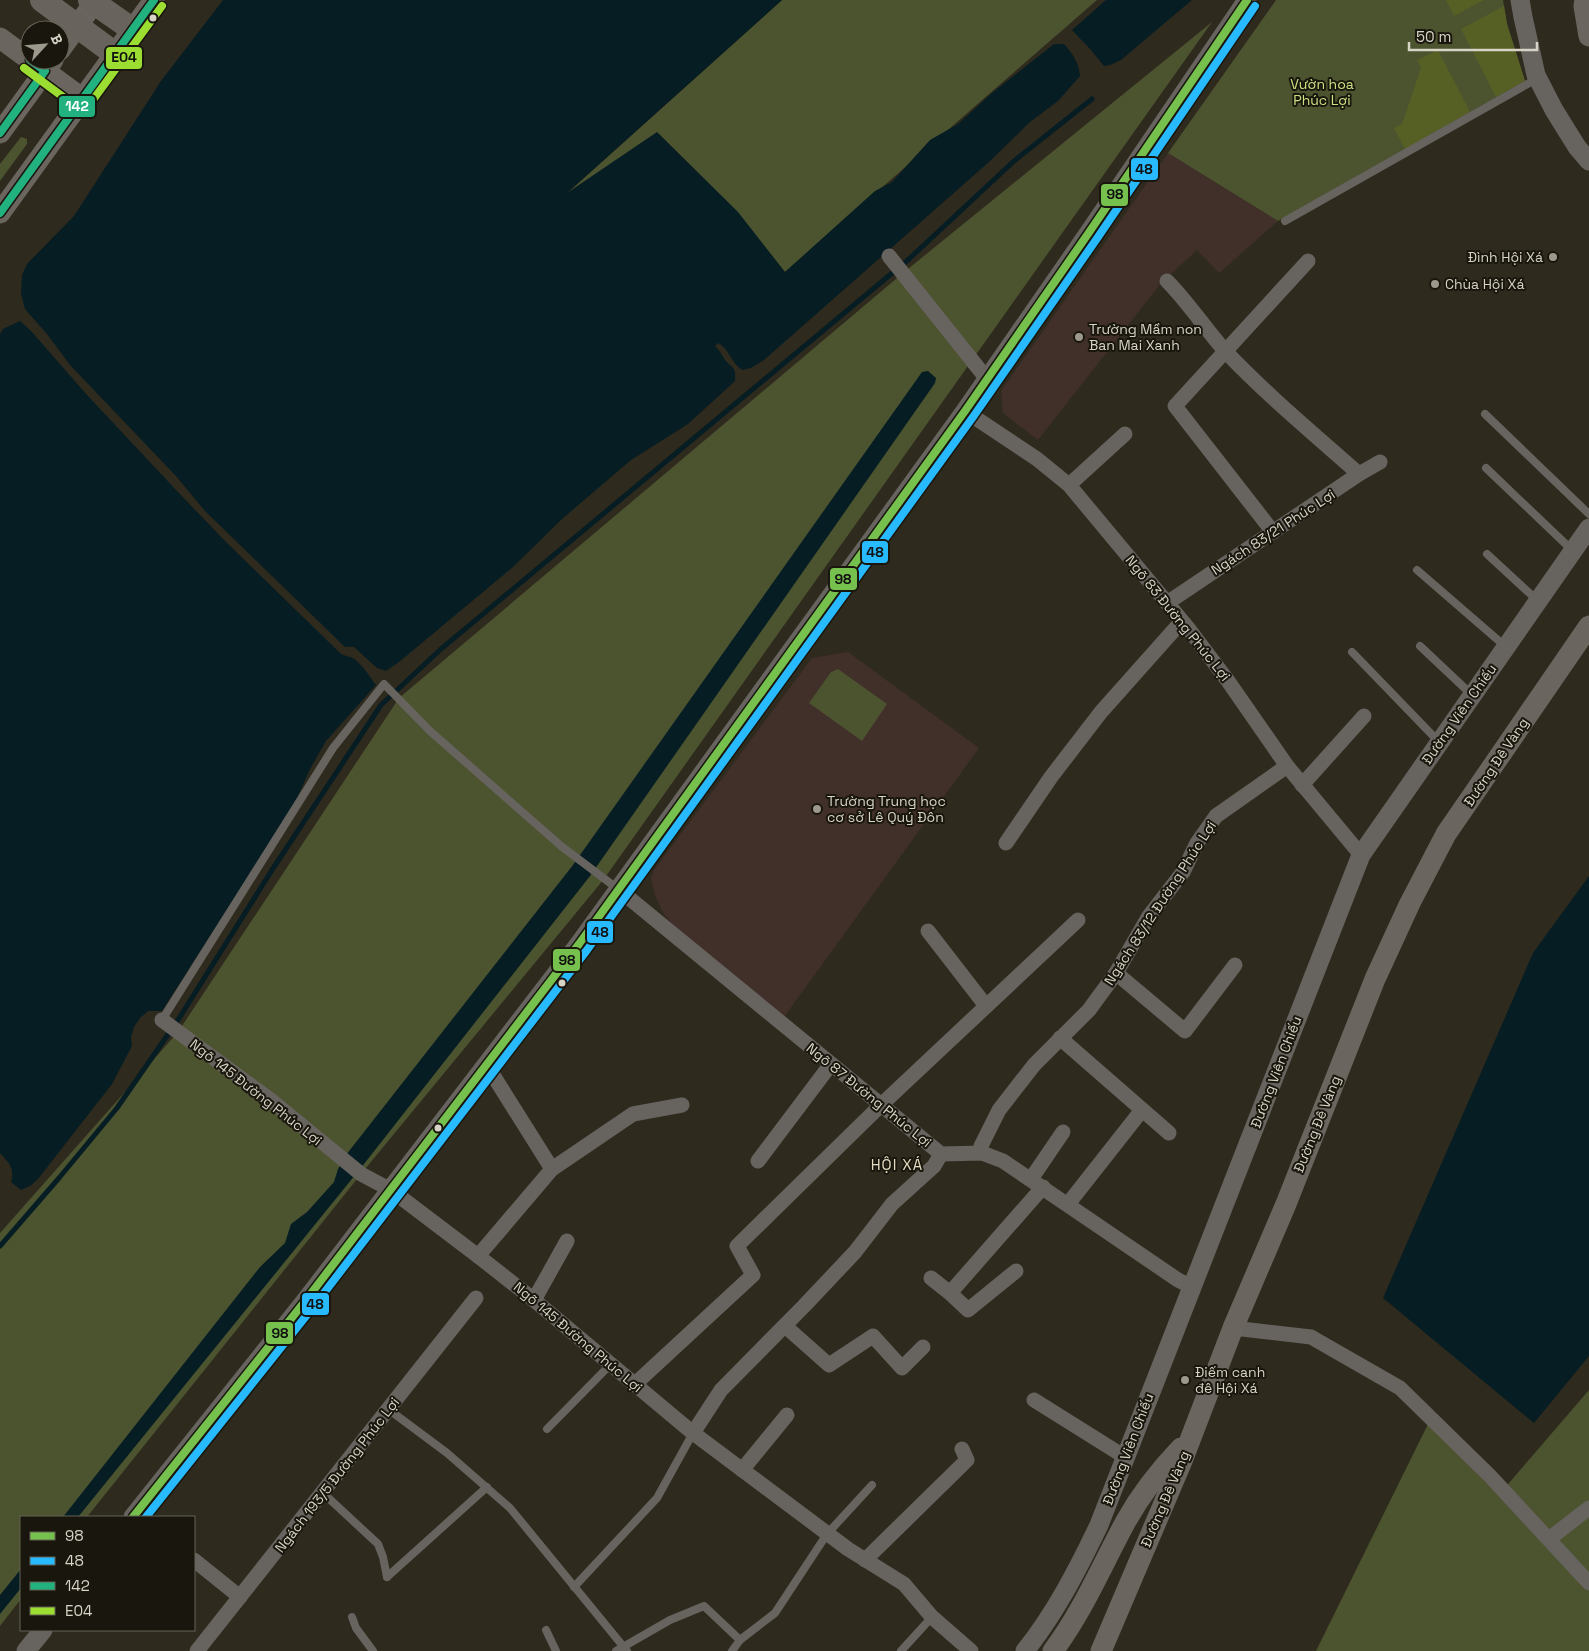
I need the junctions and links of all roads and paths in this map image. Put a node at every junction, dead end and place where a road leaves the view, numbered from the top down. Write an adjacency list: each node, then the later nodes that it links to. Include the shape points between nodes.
1 (42, 0): 7 (main road)
2 (154, 0): 8 (main road)
3 (1247, 0): 26 (street)
4 (1520, 0): 16 (street)
5 (1585, 0): 10 (main road)
6 (93, 1): 7 (main road); 8 (main road)
7 (77, 26): 9 (main road); 13 (main road)
8 (133, 30): 13 (main road)
9 (70, 36)
10 (1589, 36)
11 (0, 38): 12 (main road)
12 (20, 50)
13 (115, 54): 17 (main road)
14 (36, 70): 18 (main road)
15 (48, 70): 17 (main road)
16 (1538, 78): 19 (street, via 1554,110); 21 (lane)
17 (83, 99): 20 (main road)
18 (0, 133)
19 (1589, 161)
20 (0, 213)
21 (1285, 221)
22 (1308, 261): 25 (street)
23 (895, 264): 26 (street)
24 (1168, 281): 25 (street)
25 (1226, 351): 32 (street, via 1290,414); 36 (street, via 1175,406)
26 (987, 379): 27 (street)
27 (965, 411): 33 (street, Ngõ 83 Đường Phúc Lợi, via 1038,459); 54 (street)
28 (1485, 414): 34 (lane)
29 (1125, 434): 33 (street)
30 (1380, 462): 32 (street, Ngách 83/21 Phúc Lợi)
31 (1486, 468): 37 (lane)
32 (1359, 474): 36 (street, Ngách 83/21 Phúc Lợi)
33 (1069, 485): 41 (street, Ngõ 83 Đường Phúc Lợi)
34 (1589, 514)
35 (1589, 528): 37 (street, Đường Viên Chiếu)
36 (1273, 532): 41 (street, Ngách 83/21 Phúc Lợi)
37 (1573, 551): 40 (street, Đường Viên Chiếu)
38 (1487, 554): 40 (lane)
39 (1417, 570): 45 (lane)
40 (1538, 601): 45 (street, Đường Viên Chiếu)
41 (1167, 603): 42 (street, Ngõ 83 Đường Phúc Lợi)
42 (1182, 621): 50 (street, Ngõ 83 Đường Phúc Lợi); 52 (street, via 1101,712 1051,777)
43 (1589, 626): 85 (main road, Đường Đê Vàng, via 1446,834 1418,886 1375,979)
44 (1420, 646): 47 (lane)
45 (1506, 647): 47 (street, Đường Viên Chiếu)
46 (1352, 652): 49 (lane)
47 (1472, 695): 49 (street, Đường Viên Chiếu)
48 (1364, 716): 51 (street)
49 (1439, 742): 53 (street, Đường Viên Chiếu)
50 (1287, 766): 51 (street, Ngõ 83 Đường Phúc Lợi); 58 (street, Ngách 83/12 Đường Phúc Lợi, via 1216,816 1184,872 1149,916)
51 (1302, 785): 53 (street, Ngõ 83 Đường Phúc Lợi)
52 (1006, 844)
53 (1361, 855): 80 (street, Đường Viên Chiếu)
54 (618, 889): 60 (lane, via 561,846 430,731 384,684 333,748); 62 (street); 63 (street, Ngõ 87 Đường Phúc Lợi)
55 (1078, 920): 59 (street)
56 (928, 931): 59 (street)
57 (1235, 966): 58 (street, via 1185,1031)
58 (1116, 973): 61 (street, Ngách 83/12 Đường Phúc Lợi, via 1088,1010)
59 (986, 1006): 65 (street)
60 (169, 1025): 74 (street, Ngõ 145 Đường Phúc Lợi, via 272,1101 361,1174)
61 (1060, 1038): 66 (street); 69 (street, Ngách 83/12 Đường Phúc Lợi, via 1034,1065 1000,1110 980,1146)
62 (486, 1064): 72 (street); 74 (street)
63 (831, 1064): 65 (street, Ngõ 87 Đường Phúc Lợi); 71 (street)
64 (682, 1105): 72 (street, via 633,1114)
65 (881, 1105): 70 (street, Ngõ 87 Đường Phúc Lợi); 88 (street, via 736,1246 753,1276)
66 (1142, 1110): 68 (street); 75 (street)
67 (1062, 1132): 73 (street)
68 (1169, 1133)
69 (982, 1153): 70 (street, Ngõ 87 Đường Phúc Lợi); 73 (street, Ngõ 87 Đường Phúc Lợi, via 1003,1161)
70 (941, 1154): 84 (street, via 934,1166 892,1204 855,1252)
71 (758, 1161)
72 (552, 1169): 77 (street)
73 (1037, 1183): 75 (street, Ngõ 87 Đường Phúc Lợi); 81 (street)
74 (391, 1190): 77 (street, Ngõ 145 Đường Phúc Lợi); 102 (street)
75 (1068, 1204): 80 (street, Ngõ 87 Đường Phúc Lợi)
76 (568, 1241): 83 (street)
77 (478, 1256): 83 (street, Ngõ 145 Đường Phúc Lợi)
78 (1016, 1271): 81 (street, via 968,1310)
79 (931, 1278): 81 (street)
80 (1192, 1287): 96 (street, Đường Viên Chiếu)
81 (950, 1293)
82 (476, 1298): 90 (street, Ngách 193/5 Đường Phúc Lợi)
83 (534, 1300): 87 (street, Ngõ 145 Đường Phúc Lợi)
84 (785, 1326): 86 (street, via 829,1365 873,1336 902,1368); 93 (street, via 721,1390)
85 (1233, 1328): 94 (main road, Đường Đê Vàng); 104 (street, via 1311,1337 1400,1388 1490,1476)
86 (923, 1346)
87 (611, 1364): 88 (street, Ngõ 145 Đường Phúc Lợi); 92 (lane)
88 (635, 1384): 93 (street, Ngõ 145 Đường Phúc Lợi)
89 (1034, 1400): 96 (street)
90 (388, 1409): 99 (lane, via 448,1453); 100 (street, Ngách 193/5 Đường Phúc Lợi)
91 (787, 1415): 97 (street)
92 (548, 1429)
93 (693, 1433): 97 (street, Ngõ 145 Đường Phúc Lợi); 108 (lane, via 658,1498)
94 (1191, 1437): 124 (main road, via 1147,1488 1072,1624); 125 (main road, Đường Đê Vàng)
95 (962, 1449): 105 (street, via 967,1460)
96 (1125, 1458): 123 (street, Đường Viên Chiếu, via 1073,1580 1041,1632)
97 (742, 1470): 103 (street, Ngõ 145 Đường Phúc Lợi)
98 (872, 1485): 103 (lane)
99 (486, 1488): 100 (lane, via 387,1576 378,1544); 108 (lane, via 510,1508)
100 (322, 1493): 109 (street, Ngách 193/5 Đường Phúc Lợi)
101 (1589, 1508): 104 (street)
102 (136, 1516)
103 (827, 1534): 105 (street, Ngõ 145 Đường Phúc Lợi); 114 (lane, via 775,1613)
104 (1548, 1539): 107 (street)
105 (865, 1560): 111 (street, Ngõ 145 Đường Phúc Lợi, via 904,1584)
106 (195, 1561): 109 (street)
107 (1589, 1583)
108 (574, 1587): 115 (lane)
109 (240, 1597): 117 (street, Ngách 193/5 Đường Phúc Lợi)
110 (352, 1617): 118 (lane)
111 (932, 1618): 121 (lane); 122 (street, Ngõ 145 Đường Phúc Lợi)
112 (546, 1630): 119 (lane)
113 (42, 1631): 116 (street)
114 (740, 1640): 115 (lane, via 704,1606 670,1620); 120 (lane)
115 (622, 1650)
116 (26, 1651)
117 (197, 1651)
118 (373, 1651)
119 (556, 1651)
120 (732, 1651)
121 (901, 1651)
122 (971, 1651)
123 (1025, 1651)
124 (1053, 1651)
125 (1101, 1651)

